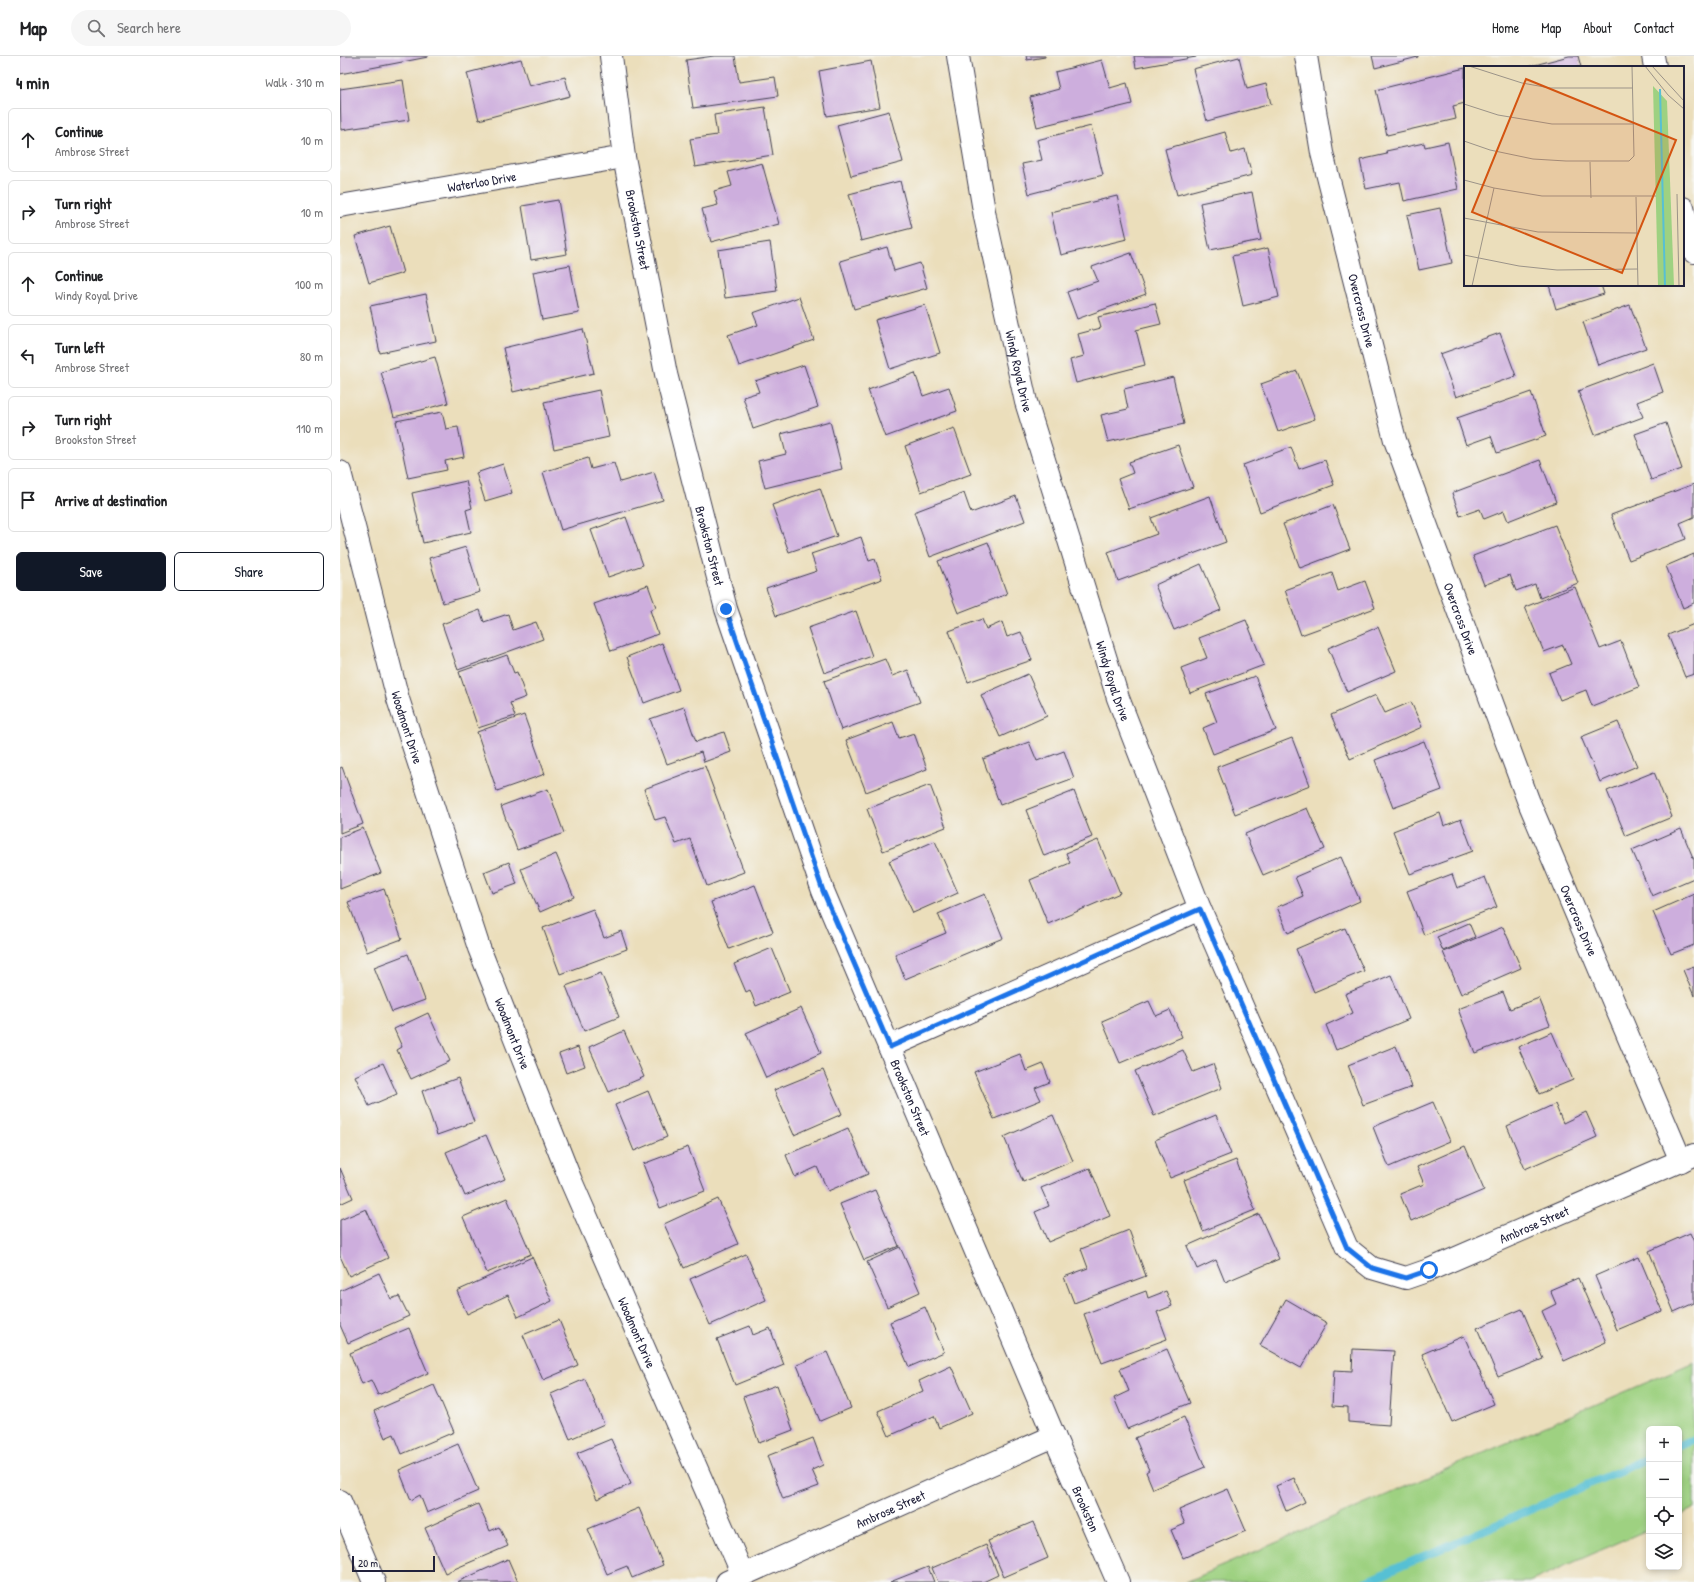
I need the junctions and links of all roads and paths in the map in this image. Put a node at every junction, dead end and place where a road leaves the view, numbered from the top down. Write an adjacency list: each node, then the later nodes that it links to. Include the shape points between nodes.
1 (611, 56): 6 (street, Brookston Street)
2 (958, 56): 11 (street, Windy Royal Drive, via 985,217 1026,402 1118,698)
3 (1306, 56): 13 (street, Overcross Drive, via 1322,153 1395,440 1528,800)
4 (1653, 56): 5 (street)
5 (1655, 66)
6 (624, 157): 7 (street, Waterloo Drive); 12 (street, Brookston Street, via 666,374 726,609 823,891)
7 (340, 206)
8 (1684, 212): 9 (street)
9 (1694, 252)
10 (340, 472): 17 (street, Woodmont Drive, via 398,699 479,948 571,1181)
11 (1200, 909): 12 (street); 14 (street, Windy Royal Drive, via 1347,1248)
12 (890, 1047): 15 (street, Brookston Street)
13 (1688, 1158): 14 (street, Ambrose Street, via 1429,1270 1406,1278)
14 (1372, 1268)
15 (1054, 1436): 17 (street, Ambrose Street); 19 (street, Brookston)
16 (340, 1501): 18 (street)
17 (735, 1579)
18 (374, 1582)
19 (1118, 1582)

